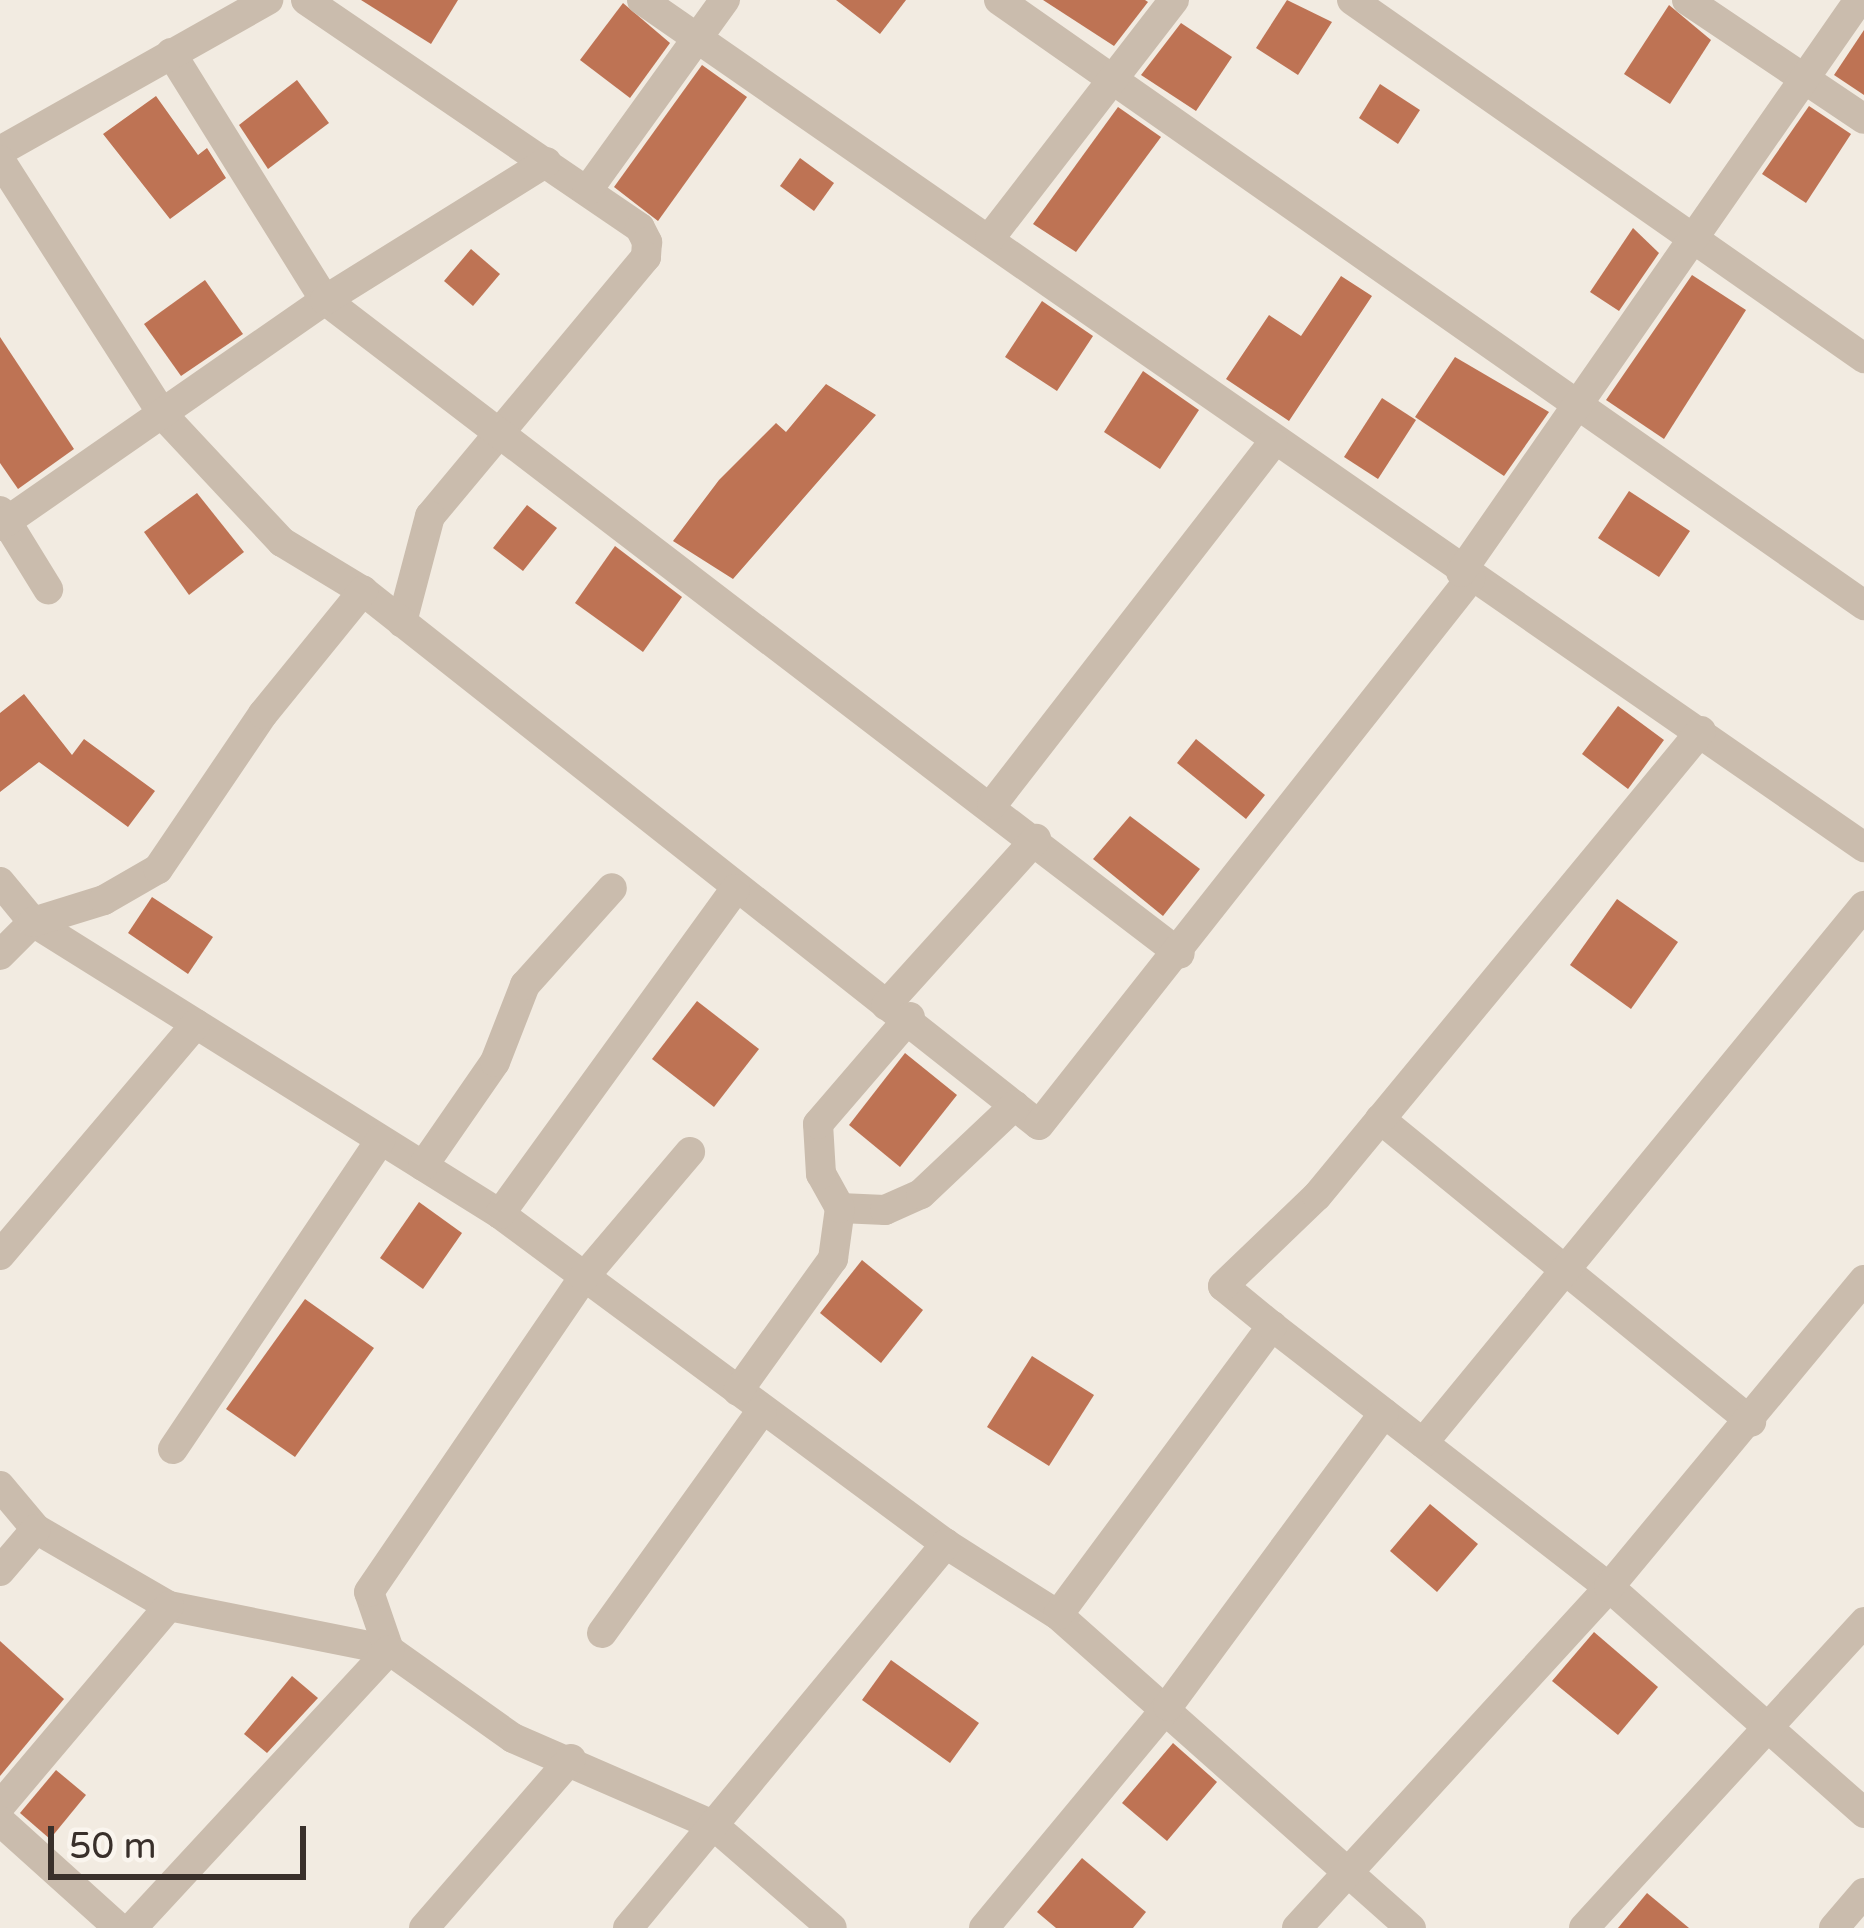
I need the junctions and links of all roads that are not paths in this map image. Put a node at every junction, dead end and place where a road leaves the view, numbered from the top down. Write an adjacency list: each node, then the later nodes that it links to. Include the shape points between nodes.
1 (268, 0): 11 (street)
2 (306, 0): 16 (street)
3 (643, 0): 10 (street)
4 (725, 0): 10 (street)
5 (999, 0): 13 (street)
6 (1174, 0): 13 (street)
7 (1352, 0): 18 (street)
8 (1688, 0): 12 (street)
9 (1859, 0): 12 (street)
10 (698, 37): 17 (street); 19 (street)
11 (171, 53): 15 (street); 20 (street)
12 (1801, 77): 14 (street); 18 (street)
13 (1116, 83): 19 (street); 22 (street)
14 (1864, 119)
15 (0, 155): 23 (street)
16 (547, 162): 17 (street); 20 (street)
17 (587, 191): 24 (street, via 640,228 646,256)
18 (1696, 234): 21 (street); 22 (street)
19 (990, 238): 25 (street)
20 (325, 300): 23 (street); 24 (street)
21 (1864, 358)
22 (1578, 403): 27 (street); 30 (street)
23 (163, 415): 26 (street); 29 (street, via 282,542)
24 (497, 428): 31 (street, via 430,516); 33 (street)
25 (1273, 443): 27 (street); 33 (street)
26 (2, 519): 28 (street)
27 (1465, 576): 32 (street); 41 (street)
28 (48, 590)
29 (363, 591): 31 (street); 40 (street, via 263,714 158,868 104,900)
30 (1864, 605)
31 (402, 622): 38 (street)
32 (1701, 731): 35 (street); 46 (street)
33 (992, 805): 34 (street)
34 (1036, 839): 41 (street); 43 (street)
35 (1864, 847)
36 (0, 882): 40 (street)
37 (612, 888): 49 (street, via 525,985 495,1061)
38 (735, 889): 43 (street); 51 (street)
39 (1864, 906): 53 (street)
40 (33, 922): 42 (street); 44 (street)
41 (1180, 954): 45 (street, via 1040,1125)
42 (0, 955)
43 (898, 1011): 45 (street); 50 (street, via 818,1124 821,1174)
44 (196, 1024): 47 (street); 52 (street)
45 (1015, 1105): 50 (street, via 921,1194 885,1210)
46 (1380, 1119): 53 (street); 56 (street, via 1317,1196 1223,1286)
47 (381, 1140): 49 (street); 61 (street)
48 (690, 1153): 54 (street)
49 (423, 1166): 51 (street)
50 (840, 1208): 57 (street, via 833,1258)
51 (500, 1214): 54 (street)
52 (0, 1255)
53 (1564, 1271): 59 (street); 60 (street)
54 (584, 1277): 57 (street); 71 (street, via 369,1592)
55 (1864, 1280): 59 (street)
56 (1272, 1326): 58 (street); 68 (street)
57 (750, 1401): 64 (street); 70 (street)
58 (1384, 1413): 60 (street); 72 (street)
59 (1751, 1422): 66 (street)
60 (1423, 1443): 66 (street)
61 (173, 1449)
62 (0, 1486): 63 (street)
63 (36, 1529): 65 (street); 67 (street)
64 (946, 1544): 68 (street); 78 (street)
65 (0, 1571)
66 (1609, 1587): 73 (street); 79 (street)
67 (169, 1606): 71 (street); 75 (street)
68 (1058, 1615): 72 (street)
69 (1864, 1622): 73 (street)
70 (602, 1633)
71 (388, 1650): 74 (street, via 513,1738); 82 (street)
72 (1168, 1706): 79 (street); 86 (street)
73 (1766, 1730): 76 (street); 89 (street)
74 (571, 1759): 78 (street); 83 (street)
75 (0, 1806)
76 (1864, 1813)
77 (0, 1822): 81 (street)
78 (713, 1825): 84 (street); 85 (street)
79 (1348, 1869): 87 (street); 88 (street)
80 (1864, 1894): 90 (street)
81 (119, 1928)
82 (133, 1928)
83 (424, 1928)
84 (628, 1928)
85 (832, 1928)
86 (984, 1928)
87 (1297, 1928)
88 (1411, 1928)
89 (1584, 1928)
90 (1834, 1928)

